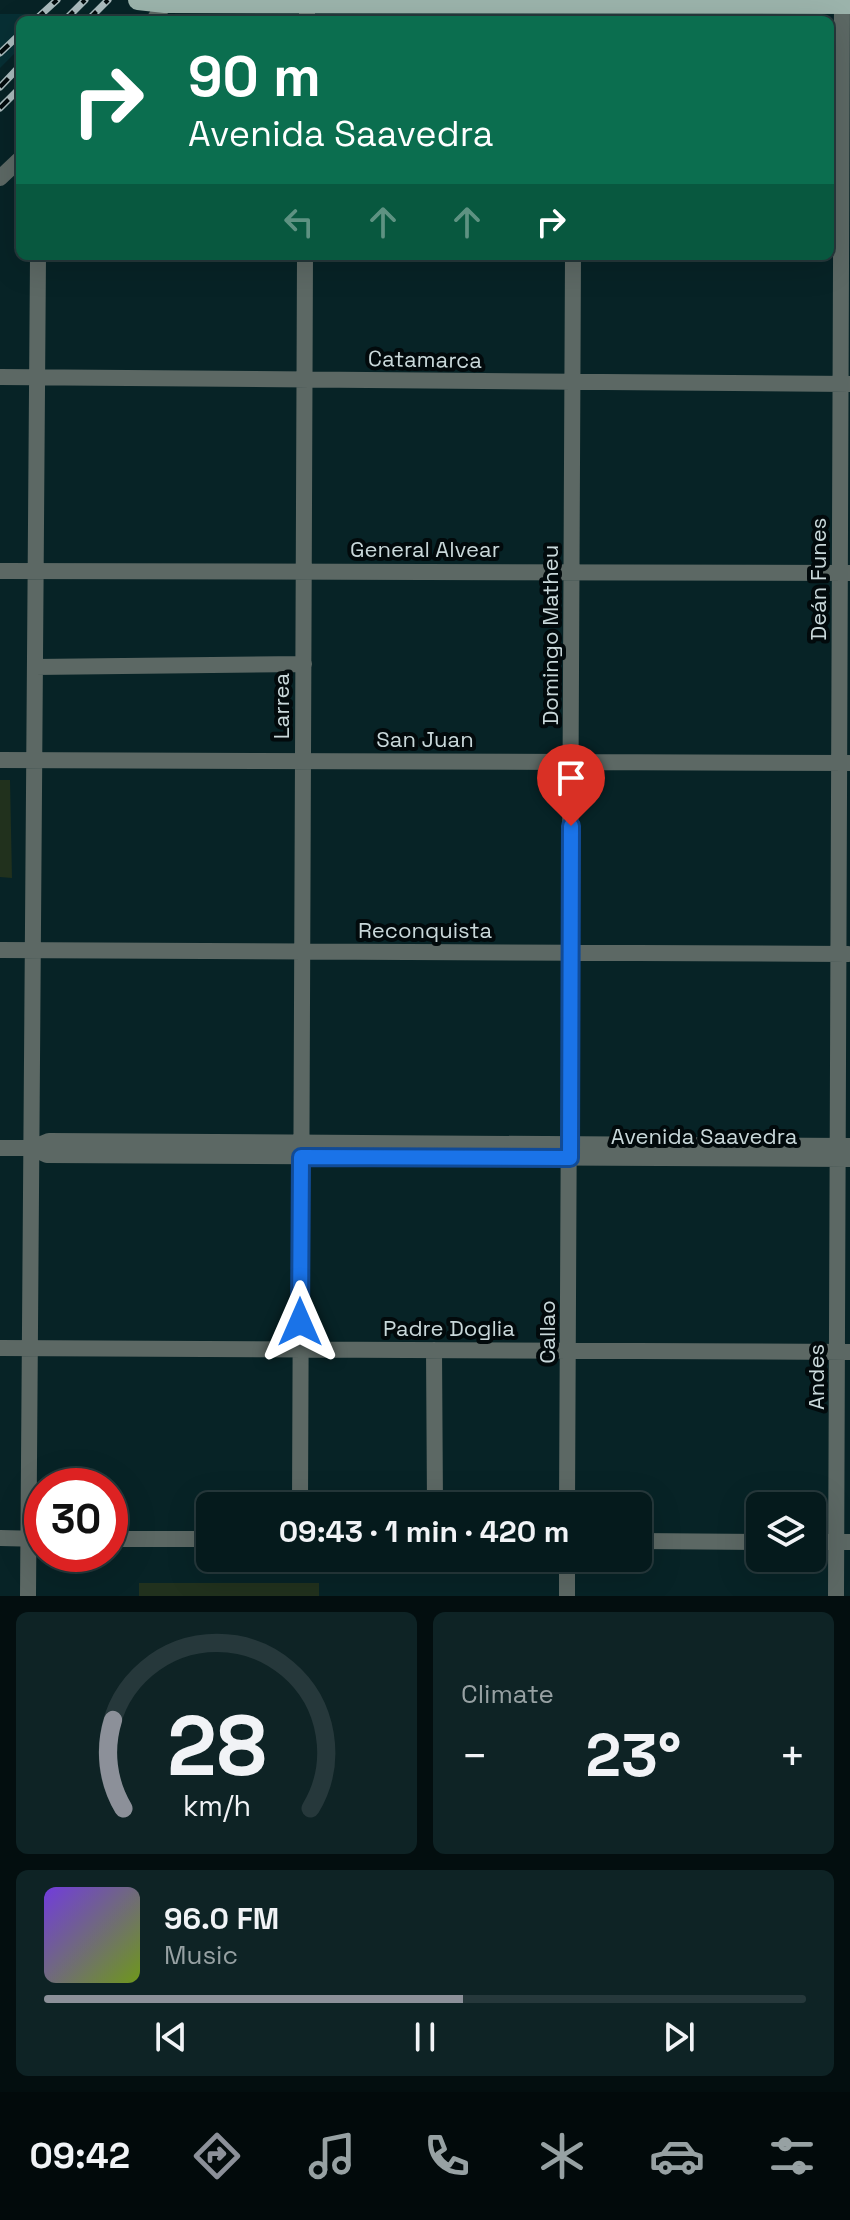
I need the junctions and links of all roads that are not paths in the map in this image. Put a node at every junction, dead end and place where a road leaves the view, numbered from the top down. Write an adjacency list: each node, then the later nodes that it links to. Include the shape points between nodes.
1 (138, 0): 5 (main road)
2 (845, 3): 4 (main road); 8 (street, Deán Funes)
3 (307, 7): 4 (main road); 5 (main road)
4 (573, 8)
5 (160, 11)
6 (16, 163): 7 (street)
7 (0, 178)
8 (841, 191): 16 (street, Deán Funes)
9 (38, 260): 13 (street)
10 (305, 260): 14 (street, Larrea)
11 (573, 260): 15 (street, Domingo Matheu)
12 (0, 377): 13 (street, Catamarca)
13 (38, 377): 14 (street, Catamarca); 19 (street)
14 (305, 380): 15 (street, Catamarca); 18 (street, Larrea)
15 (573, 383): 16 (street, Catamarca); 20 (street, Domingo Matheu)
16 (846, 384): 21 (street, Deán Funes)
17 (0, 571): 19 (street, General Alvear)
18 (304, 571): 19 (street, General Alvear); 20 (street, General Alvear); 22 (street, Larrea)
19 (36, 572): 23 (street)
20 (572, 572): 21 (street, General Alvear); 27 (street, Domingo Matheu)
21 (845, 573): 28 (street, Deán Funes)
22 (304, 664): 23 (street); 26 (street, Larrea)
23 (35, 667): 25 (street)
24 (0, 760): 25 (street, San Juan)
25 (35, 760): 26 (street, San Juan); 30 (street)
26 (303, 761): 27 (street, San Juan); 31 (street, Larrea)
27 (571, 762): 28 (street, San Juan); 32 (street, Domingo Matheu)
28 (845, 763): 33 (street, Deán Funes)
29 (0, 950): 30 (street, Reconquista)
30 (33, 950): 31 (street, Reconquista); 35 (street)
31 (302, 952): 32 (street, Reconquista); 36 (street, Larrea)
32 (571, 953): 33 (street, Reconquista); 37 (street, Domingo Matheu)
33 (845, 954): 38 (street, Deán Funes)
34 (0, 1148): 35 (street, Avenida Saavedra)
35 (32, 1148): 36 (street, Avenida Saavedra, via 49,1141); 40 (street)
36 (301, 1150): 37 (street, Avenida Saavedra); 41 (street, Larrea)
37 (570, 1151): 38 (street, Avenida Saavedra); 43 (street, Callao)
38 (844, 1152): 44 (street, Andes)
39 (0, 1348): 40 (street, Padre Doglia)
40 (30, 1349): 41 (street, Padre Doglia); 45 (street)
41 (300, 1349): 42 (street, Padre Doglia); 46 (street, Larrea)
42 (434, 1350): 43 (street, Padre Doglia); 47 (street)
43 (569, 1351): 44 (street, Padre Doglia); 48 (street, Callao)
44 (844, 1352): 55 (street, Andes)
45 (33, 1468)
46 (300, 1492)
47 (435, 1492)
48 (567, 1492)
49 (0, 1538): 50 (street)
50 (24, 1539)
51 (128, 1539): 52 (street)
52 (196, 1539)
53 (652, 1541): 54 (street)
54 (746, 1542)
55 (843, 1542): 60 (street, Andes)
56 (31, 1572): 58 (street)
57 (567, 1572): 59 (street)
58 (28, 1596)
59 (567, 1596)
60 (836, 1596)

